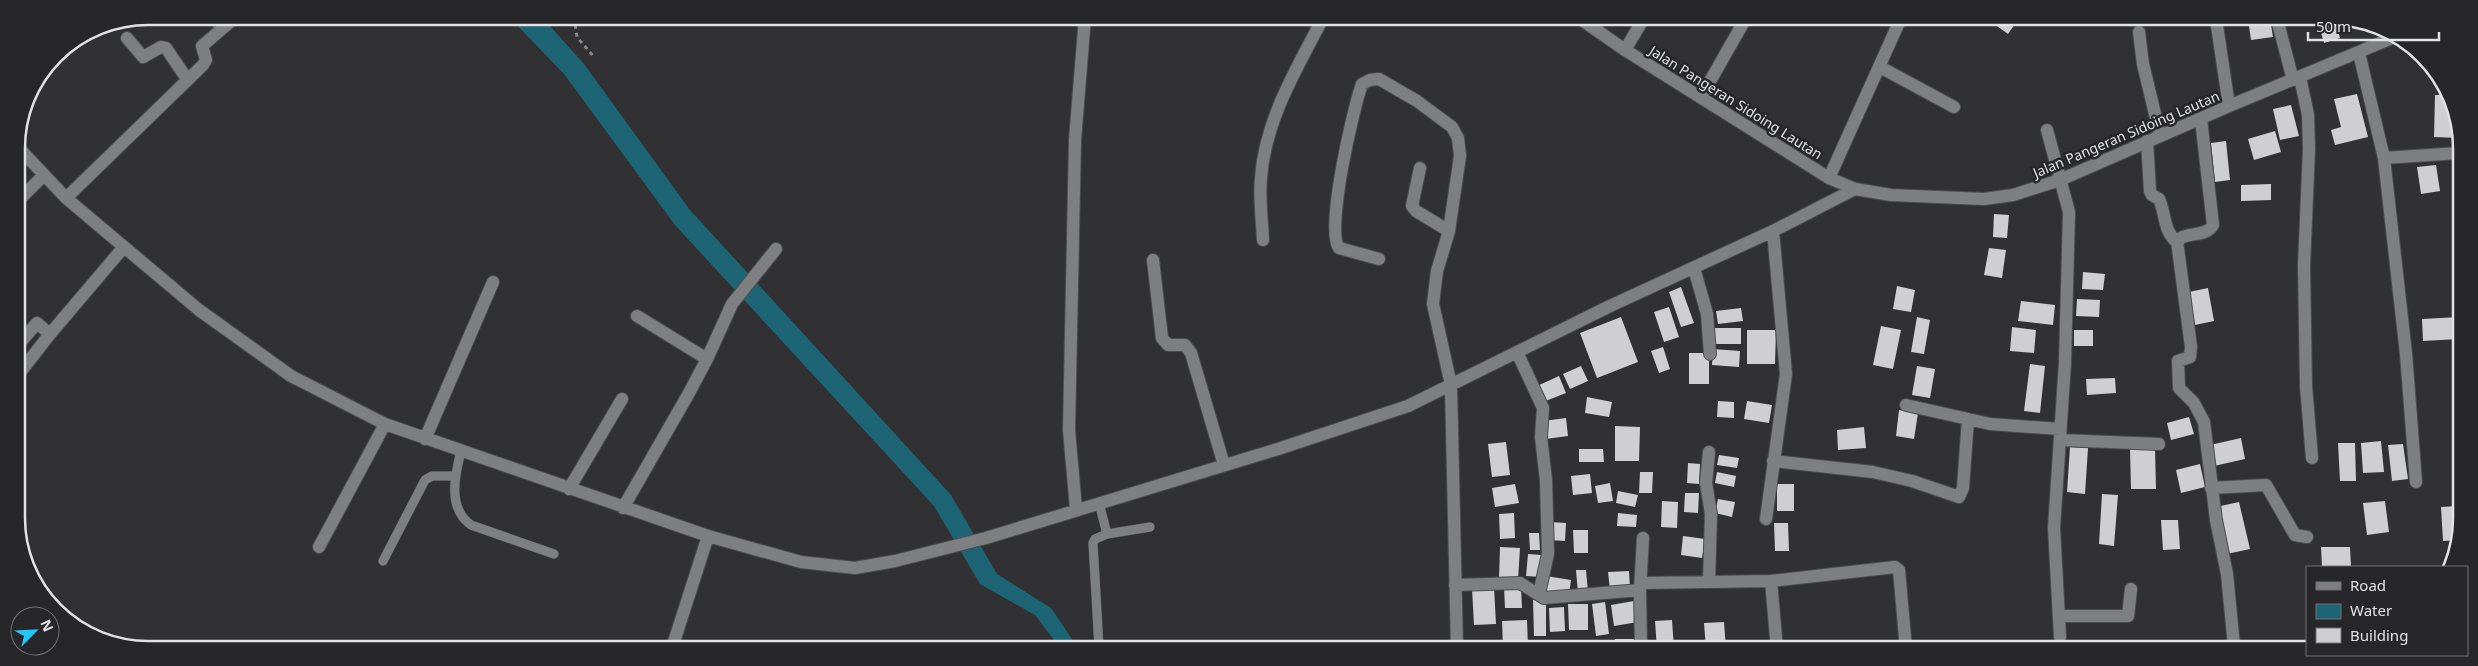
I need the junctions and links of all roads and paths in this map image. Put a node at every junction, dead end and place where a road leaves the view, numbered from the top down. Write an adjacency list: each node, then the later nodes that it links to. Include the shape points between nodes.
1 (226, 25): 19 (street, via 202,46 206,60)
2 (575, 25): 16 (path, via 577,37)
3 (1084, 25): 73 (street, via 1075,140 1069,430)
4 (1319, 25): 39 (street, via 1288,83 1266,143 1261,179)
5 (1589, 25): 14 (street, Jalan Pangeran Sidoing Lautan)
6 (1640, 25): 14 (street)
7 (1742, 25): 20 (street)
8 (1898, 25): 17 (street)
9 (2217, 25): 21 (street)
10 (2280, 25): 18 (street)
11 (2139, 32): 25 (street)
12 (126, 38): 19 (street, via 143,57 161,47 166,48)
13 (2388, 40): 15 (street, Jalan Pangeran Sidoing Lautan)
14 (1625, 50): 20 (street, Jalan Pangeran Sidoing Lautan)
15 (2359, 53): 18 (street, Jalan Pangeran Sidoing Lautan); 29 (street)
16 (594, 57)
17 (1880, 66): 22 (street); 32 (street)
18 (2297, 78): 21 (street, Jalan Pangeran Sidoing Lautan); 65 (street, via 2308,115 2310,149 2304,266 2306,386)
19 (187, 79): 36 (street)
20 (1701, 97): 32 (street, Jalan Pangeran Sidoing Lautan)
21 (2229, 106): 23 (street, Jalan Pangeran Sidoing Lautan)
22 (1954, 107)
23 (2201, 119): 25 (street, Jalan Pangeran Sidoing Lautan); 40 (street, via 2212,225 2206,232 2179,238)
24 (2047, 130): 33 (street)
25 (2160, 136): 26 (street, Jalan Pangeran Sidoing Lautan)
26 (2147, 141): 33 (street, Jalan Pangeran Sidoing Lautan); 40 (street, via 2150,190 2160,199 2167,229)
27 (2453, 153): 29 (street)
28 (25, 155): 31 (street)
29 (2384, 158): 68 (street, via 2406,354)
30 (1420, 168): 37 (street, via 1412,206)
31 (44, 175): 35 (street); 36 (street)
32 (1829, 178): 34 (street, Jalan Pangeran Sidoing Lautan)
33 (2060, 180): 34 (street, Jalan Pangeran Sidoing Lautan, via 1999,198 1957,199); 59 (street, via 2070,221)
34 (1855, 189): 38 (street)
35 (25, 194)
36 (66, 198): 41 (street)
37 (1449, 231): 43 (street, via 1460,156 1458,138 1452,127 1417,101 1379,79 1370,80 1362,84 1357,99 1339,179 1336,238 1339,248); 54 (street, via 1437,271 1433,304)
38 (1773, 231): 45 (street); 64 (street, via 1786,374)
39 (1263, 240)
40 (2178, 243): 69 (street, via 2191,347 2190,357 2178,361 2177,378 2179,388 2194,403 2204,422)
41 (124, 248): 48 (street); 58 (street, via 199,310 290,376)
42 (776, 249): 52 (street, via 732,304)
43 (1379, 259)
44 (1153, 260): 66 (street, via 1162,338 1168,345 1185,345 1191,353)
45 (1694, 268): 50 (street); 51 (street, via 1707,314)
46 (493, 282): 60 (street)
47 (637, 316): 52 (street)
48 (50, 334): 49 (street, via 37,323); 53 (street)
49 (25, 337)
50 (1518, 352): 54 (street); 88 (street, via 1543,408 1541,437 1548,554)
51 (1710, 354)
52 (708, 359): 72 (street)
53 (25, 366)
54 (1451, 385): 66 (street, via 1408,406); 85 (street)
55 (622, 399): 70 (street)
56 (1906, 405): 57 (street)
57 (1968, 419): 59 (street); 64 (street, via 1961,492 1873,472)
58 (386, 424): 60 (street); 80 (street)
59 (2060, 435): 61 (street); 89 (street, via 2054,528)
60 (425, 439): 62 (street)
61 (2159, 444)
62 (461, 451): 67 (lane); 70 (street)
63 (1709, 452): 84 (street, via 1706,483 1711,514)
64 (1774, 457): 74 (street)
65 (2312, 458)
66 (1224, 465): 71 (street)
67 (454, 476): 81 (lane, via 455,495 464,520); 82 (lane, via 432,476 425,480)
68 (2416, 482)
69 (2211, 488): 78 (street, via 2266,485 2295,535); 97 (street, via 2227,574)
70 (569, 489): 72 (street)
71 (1099, 503): 73 (street); 76 (lane)
72 (622, 508): 77 (street)
73 (1076, 509): 77 (street, via 986,538 854,568 801,562)
74 (1766, 519)
75 (1150, 527): 76 (lane)
76 (1107, 534): 92 (lane, via 1093,543)
77 (708, 536): 91 (street)
78 (2307, 536)
79 (1643, 538): 86 (street)
80 (319, 548)
81 (554, 554)
82 (383, 561)
83 (1772, 581): 84 (street); 95 (street); 96 (street, via 1897,568)
84 (1709, 582): 86 (street)
85 (1456, 585): 88 (street, via 1520,583); 93 (street)
86 (1641, 587): 88 (street, via 1544,598); 94 (street)
87 (2131, 589): 89 (street, via 2128,616)
88 (1539, 594)
89 (2060, 616): 90 (street)
90 (2060, 637)
91 (674, 641)
92 (1099, 641)
93 (1457, 641)
94 (1641, 641)
95 (1776, 641)
96 (1905, 641)
97 (2234, 641)

